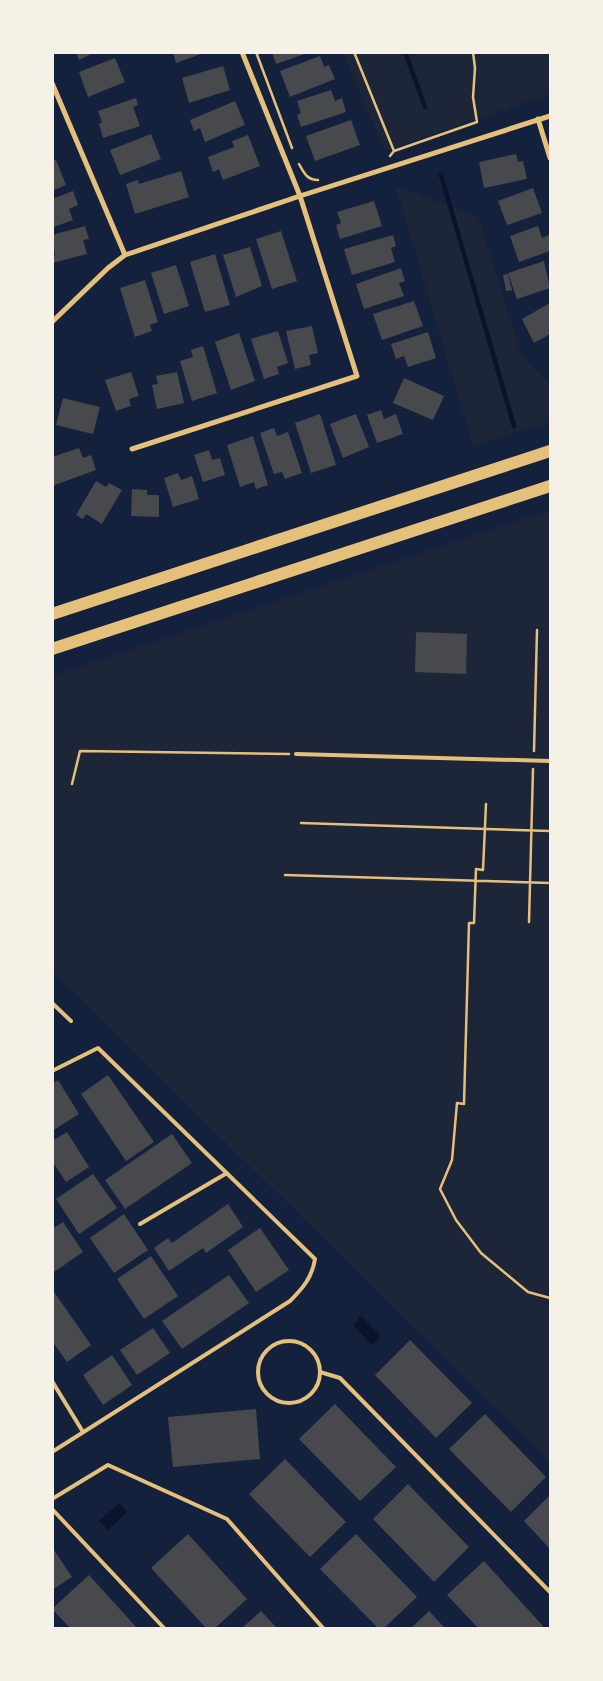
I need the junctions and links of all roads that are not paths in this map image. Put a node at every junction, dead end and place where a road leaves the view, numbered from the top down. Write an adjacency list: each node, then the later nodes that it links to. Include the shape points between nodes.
1 (242, 52): 6 (street)
2 (52, 83): 7 (street)
3 (550, 116): 4 (street)
4 (538, 119): 5 (street); 6 (street)
5 (550, 158)
6 (300, 196): 7 (street); 9 (street, via 357,376)
7 (125, 255): 8 (street)
8 (52, 322)
9 (132, 448)
10 (550, 451): 12 (main road)
11 (550, 486): 13 (main road)
12 (52, 614)
13 (52, 649)
14 (296, 754): 15 (lane)
15 (550, 761)
16 (52, 1003): 17 (lane)
17 (71, 1021)
18 (52, 1071): 19 (lane, via 98,1048)
19 (227, 1173): 20 (lane); 23 (lane, via 316,1259 312,1274 290,1301)
20 (140, 1224)
21 (320, 1372): 21 (lane, via 318,1360 311,1350 290,1341 278,1343 268,1350 258,1371 267,1394 289,1403 301,1401 311,1394 318,1384); 27 (lane, via 340,1378)
22 (52, 1381): 23 (lane)
23 (83, 1432): 24 (lane)
24 (52, 1452)
25 (52, 1499): 29 (lane, via 108,1465 227,1519)
26 (52, 1509): 28 (lane)
27 (550, 1592)
28 (164, 1628)
29 (323, 1628)

